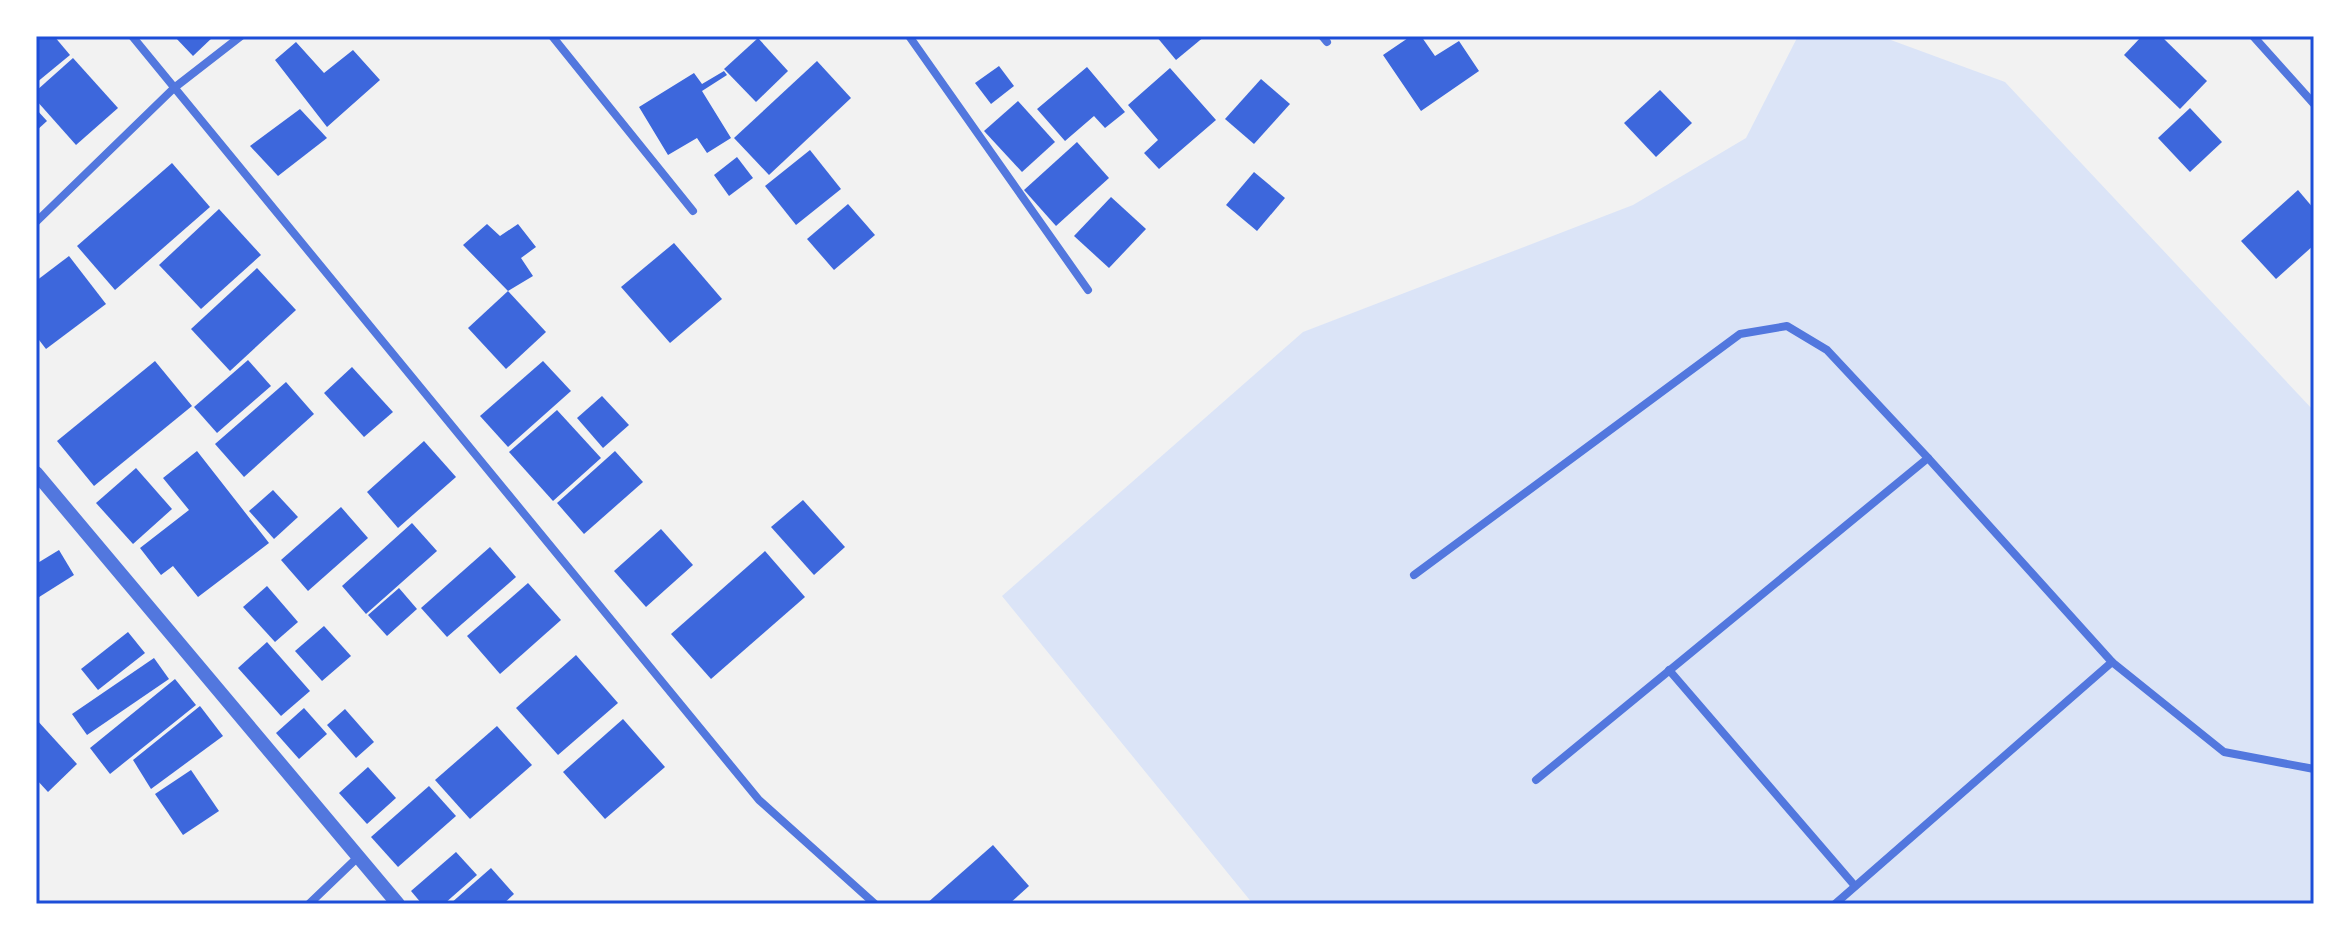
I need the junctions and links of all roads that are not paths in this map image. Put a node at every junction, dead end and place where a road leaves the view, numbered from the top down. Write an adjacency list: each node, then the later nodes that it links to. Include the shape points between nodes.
1 (132, 36): 6 (street)
2 (241, 36): 6 (street)
3 (552, 36): 8 (street)
4 (909, 36): 10 (street)
5 (2253, 36): 7 (street)
6 (174, 88): 9 (street); 20 (street, via 759,800)
7 (2314, 104)
8 (693, 211)
9 (36, 222)
10 (1088, 290)
11 (1928, 458): 13 (street, via 1827,350 1787,326 1740,334); 14 (street); 15 (street)
12 (36, 473): 18 (street)
13 (1414, 575)
14 (2112, 662): 16 (street, via 2224,752); 19 (street)
15 (1669, 670): 17 (street); 19 (street)
16 (2314, 769)
17 (1536, 780)
18 (357, 858): 21 (street); 22 (street)
19 (1855, 886): 23 (street)
20 (872, 903)
21 (309, 904)
22 (398, 904)
23 (1835, 904)

